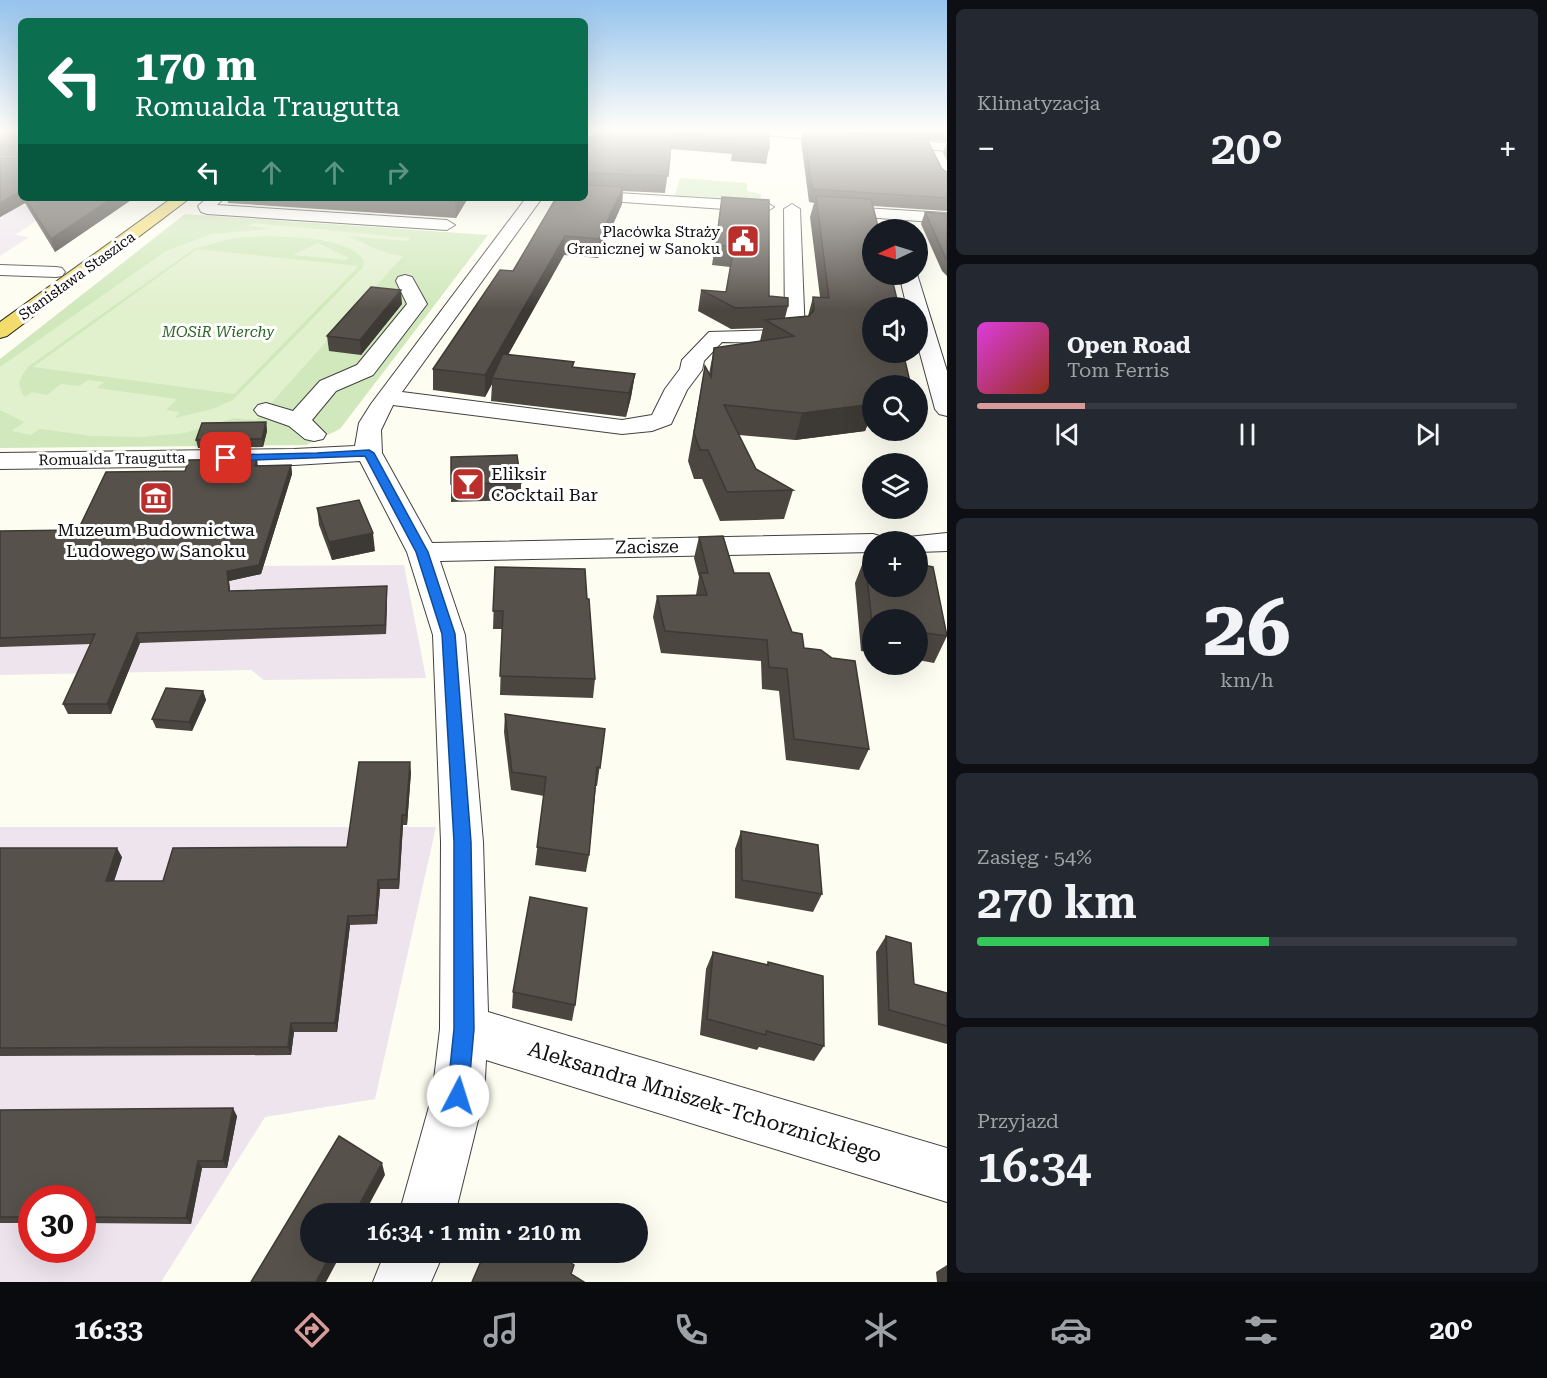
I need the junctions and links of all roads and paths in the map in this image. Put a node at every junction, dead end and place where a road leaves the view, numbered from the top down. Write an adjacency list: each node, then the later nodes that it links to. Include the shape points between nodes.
1 (588, 196): 6 (street)
2 (150, 201): 12 (main road, Stanisława Staszica)
3 (178, 201): 15 (main road, Stanisława Staszica)
4 (212, 201): 10 (street, via 207,209)
5 (532, 201): 17 (street)
6 (804, 210): 8 (street); 17 (street, via 795,335 716,336 693,360 692,370 676,389 662,419 652,424 622,427)
7 (947, 218): 9 (street)
8 (871, 219)
9 (928, 219)
10 (447, 225)
11 (0, 270): 12 (street)
12 (56, 272): 14 (main road, Stanisława Staszica)
13 (405, 281): 20 (street, via 417,304 365,370 328,386)
14 (0, 315)
15 (0, 332)
16 (928, 343): 18 (street)
17 (387, 397): 21 (street, via 369,425)
18 (947, 409)
19 (266, 410): 20 (street)
20 (298, 421): 21 (street, via 320,439)
21 (369, 453): 22 (street, Romualda Traugutta); 26 (street)
22 (0, 460)
23 (947, 542): 25 (street)
24 (862, 543): 26 (street, Zacisze)
25 (928, 543)
26 (422, 552): 27 (street, via 449,634 462,842)
27 (464, 1029): 28 (street, Aleksandra Mniszek-Tchorznickiego); 29 (street, via 458,1096)
28 (947, 1174)
29 (430, 1203)
30 (411, 1263): 31 (street)
31 (402, 1282)

